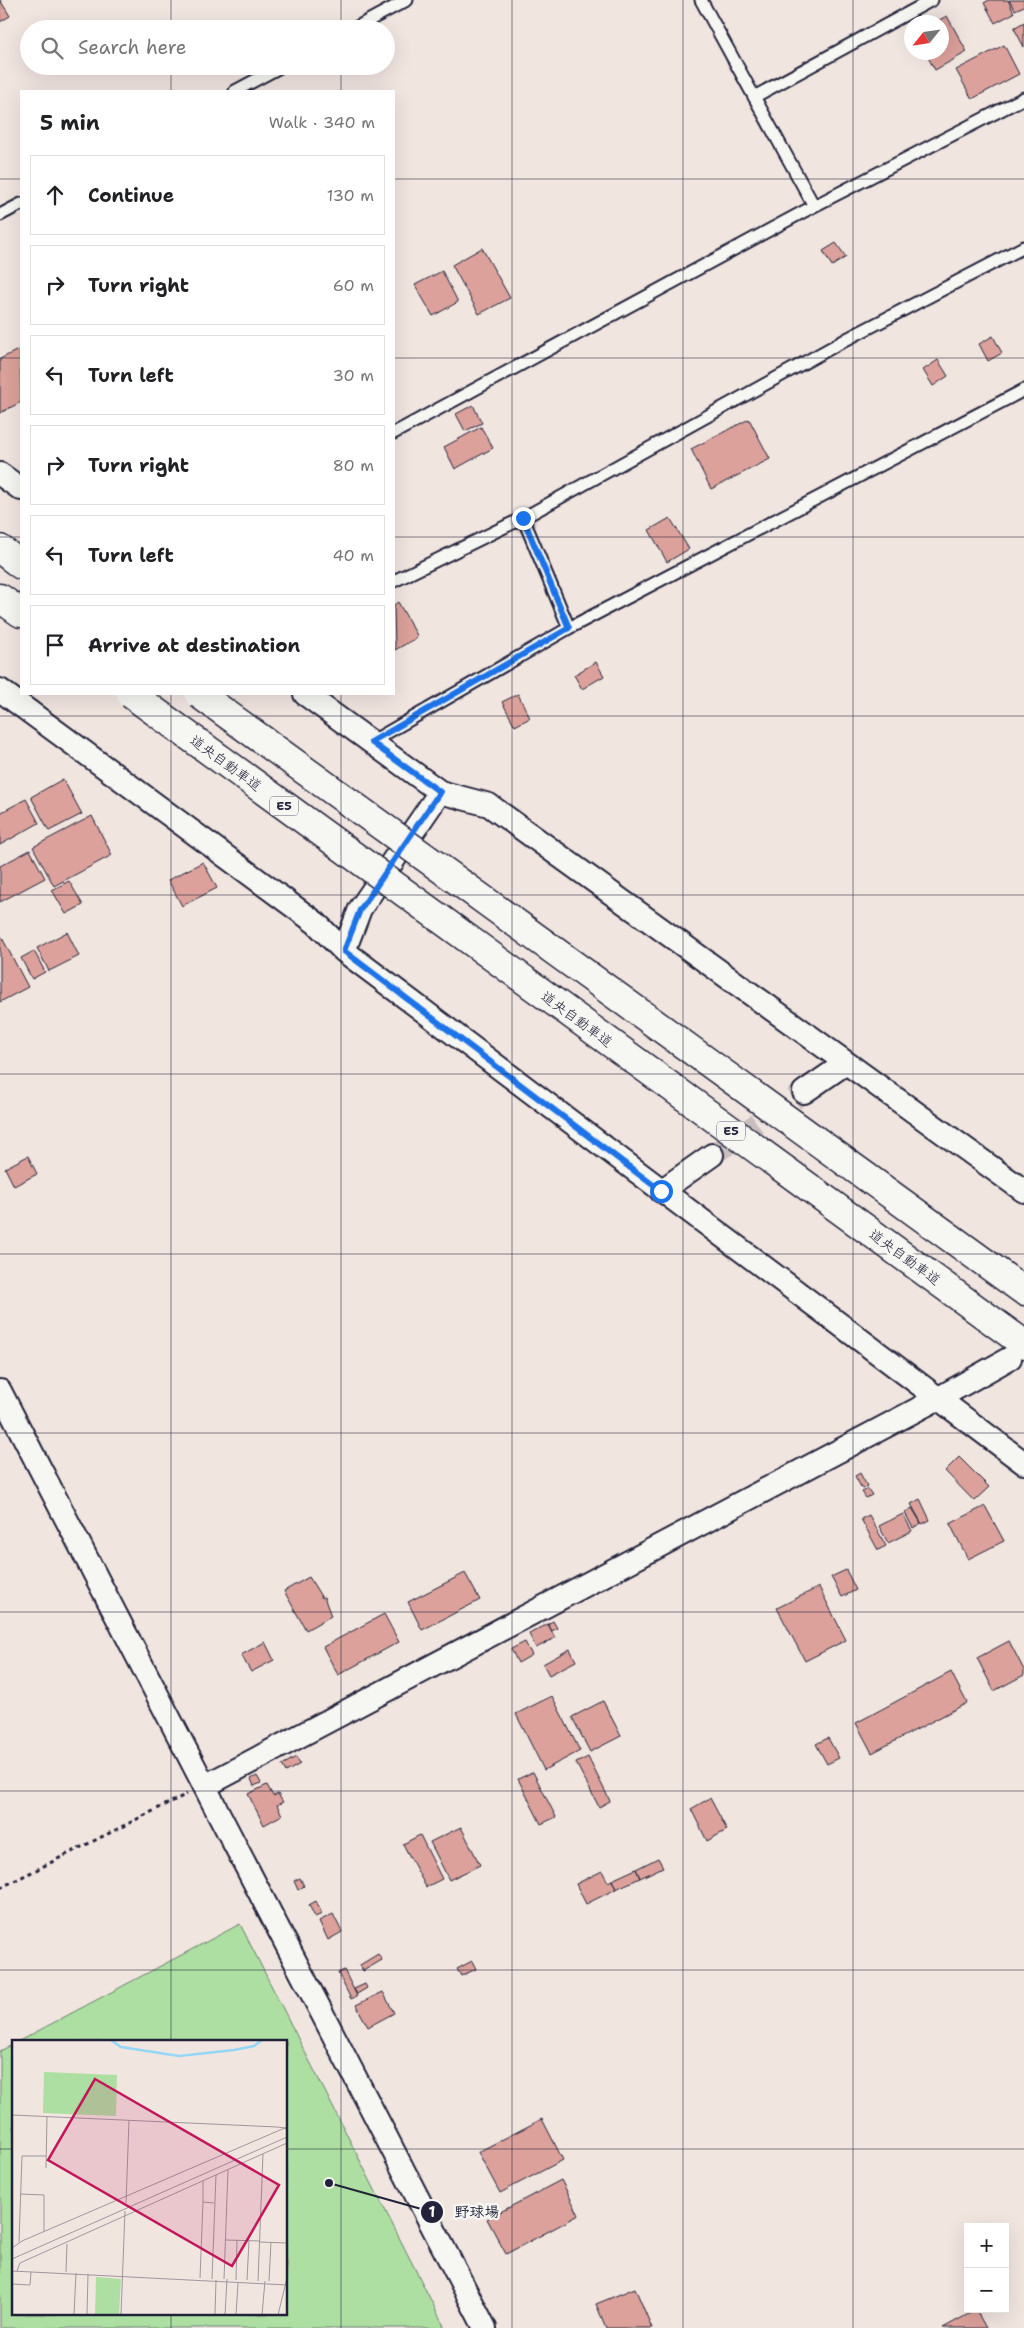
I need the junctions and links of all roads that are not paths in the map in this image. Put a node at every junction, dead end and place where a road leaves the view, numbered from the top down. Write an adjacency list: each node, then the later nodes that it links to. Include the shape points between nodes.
1 (407, 0): 4 (lane)
2 (701, 0): 7 (lane)
3 (932, 0): 7 (lane)
4 (369, 20)
5 (265, 75): 6 (lane)
6 (236, 90)
7 (754, 97): 10 (lane)
8 (1024, 98): 10 (lane)
9 (20, 205): 11 (lane)
10 (814, 206): 14 (lane)
11 (0, 216)
12 (1024, 247): 17 (lane, via 847,339)
13 (1024, 390): 23 (lane)
14 (395, 432)
15 (0, 474): 16 (street)
16 (20, 488)
17 (523, 518): 20 (lane); 23 (lane)
18 (0, 549): 19 (highway)
19 (20, 564)
20 (395, 582)
21 (0, 598): 22 (highway)
22 (20, 612)
23 (569, 628): 28 (lane)
24 (0, 690): 30 (street, via 316,923)
25 (132, 695): 37 (highway, 道央自動車道 / E5, bridge, via 438,917)
26 (200, 695): 36 (highway, bridge)
27 (306, 695): 28 (street)
28 (371, 742): 29 (street)
29 (440, 792): 30 (street, via 360,910); 31 (street, via 489,804)
30 (344, 951): 34 (street)
31 (846, 1063): 32 (street); 35 (street)
32 (804, 1092)
33 (712, 1155): 34 (street)
34 (661, 1191): 39 (street)
35 (1024, 1191)
36 (1024, 1292)
37 (1017, 1351): 39 (street)
38 (0, 1391): 41 (street)
39 (937, 1399): 40 (street); 41 (street)
40 (1024, 1463)
41 (205, 1786): 42 (street)
42 (485, 2328)

